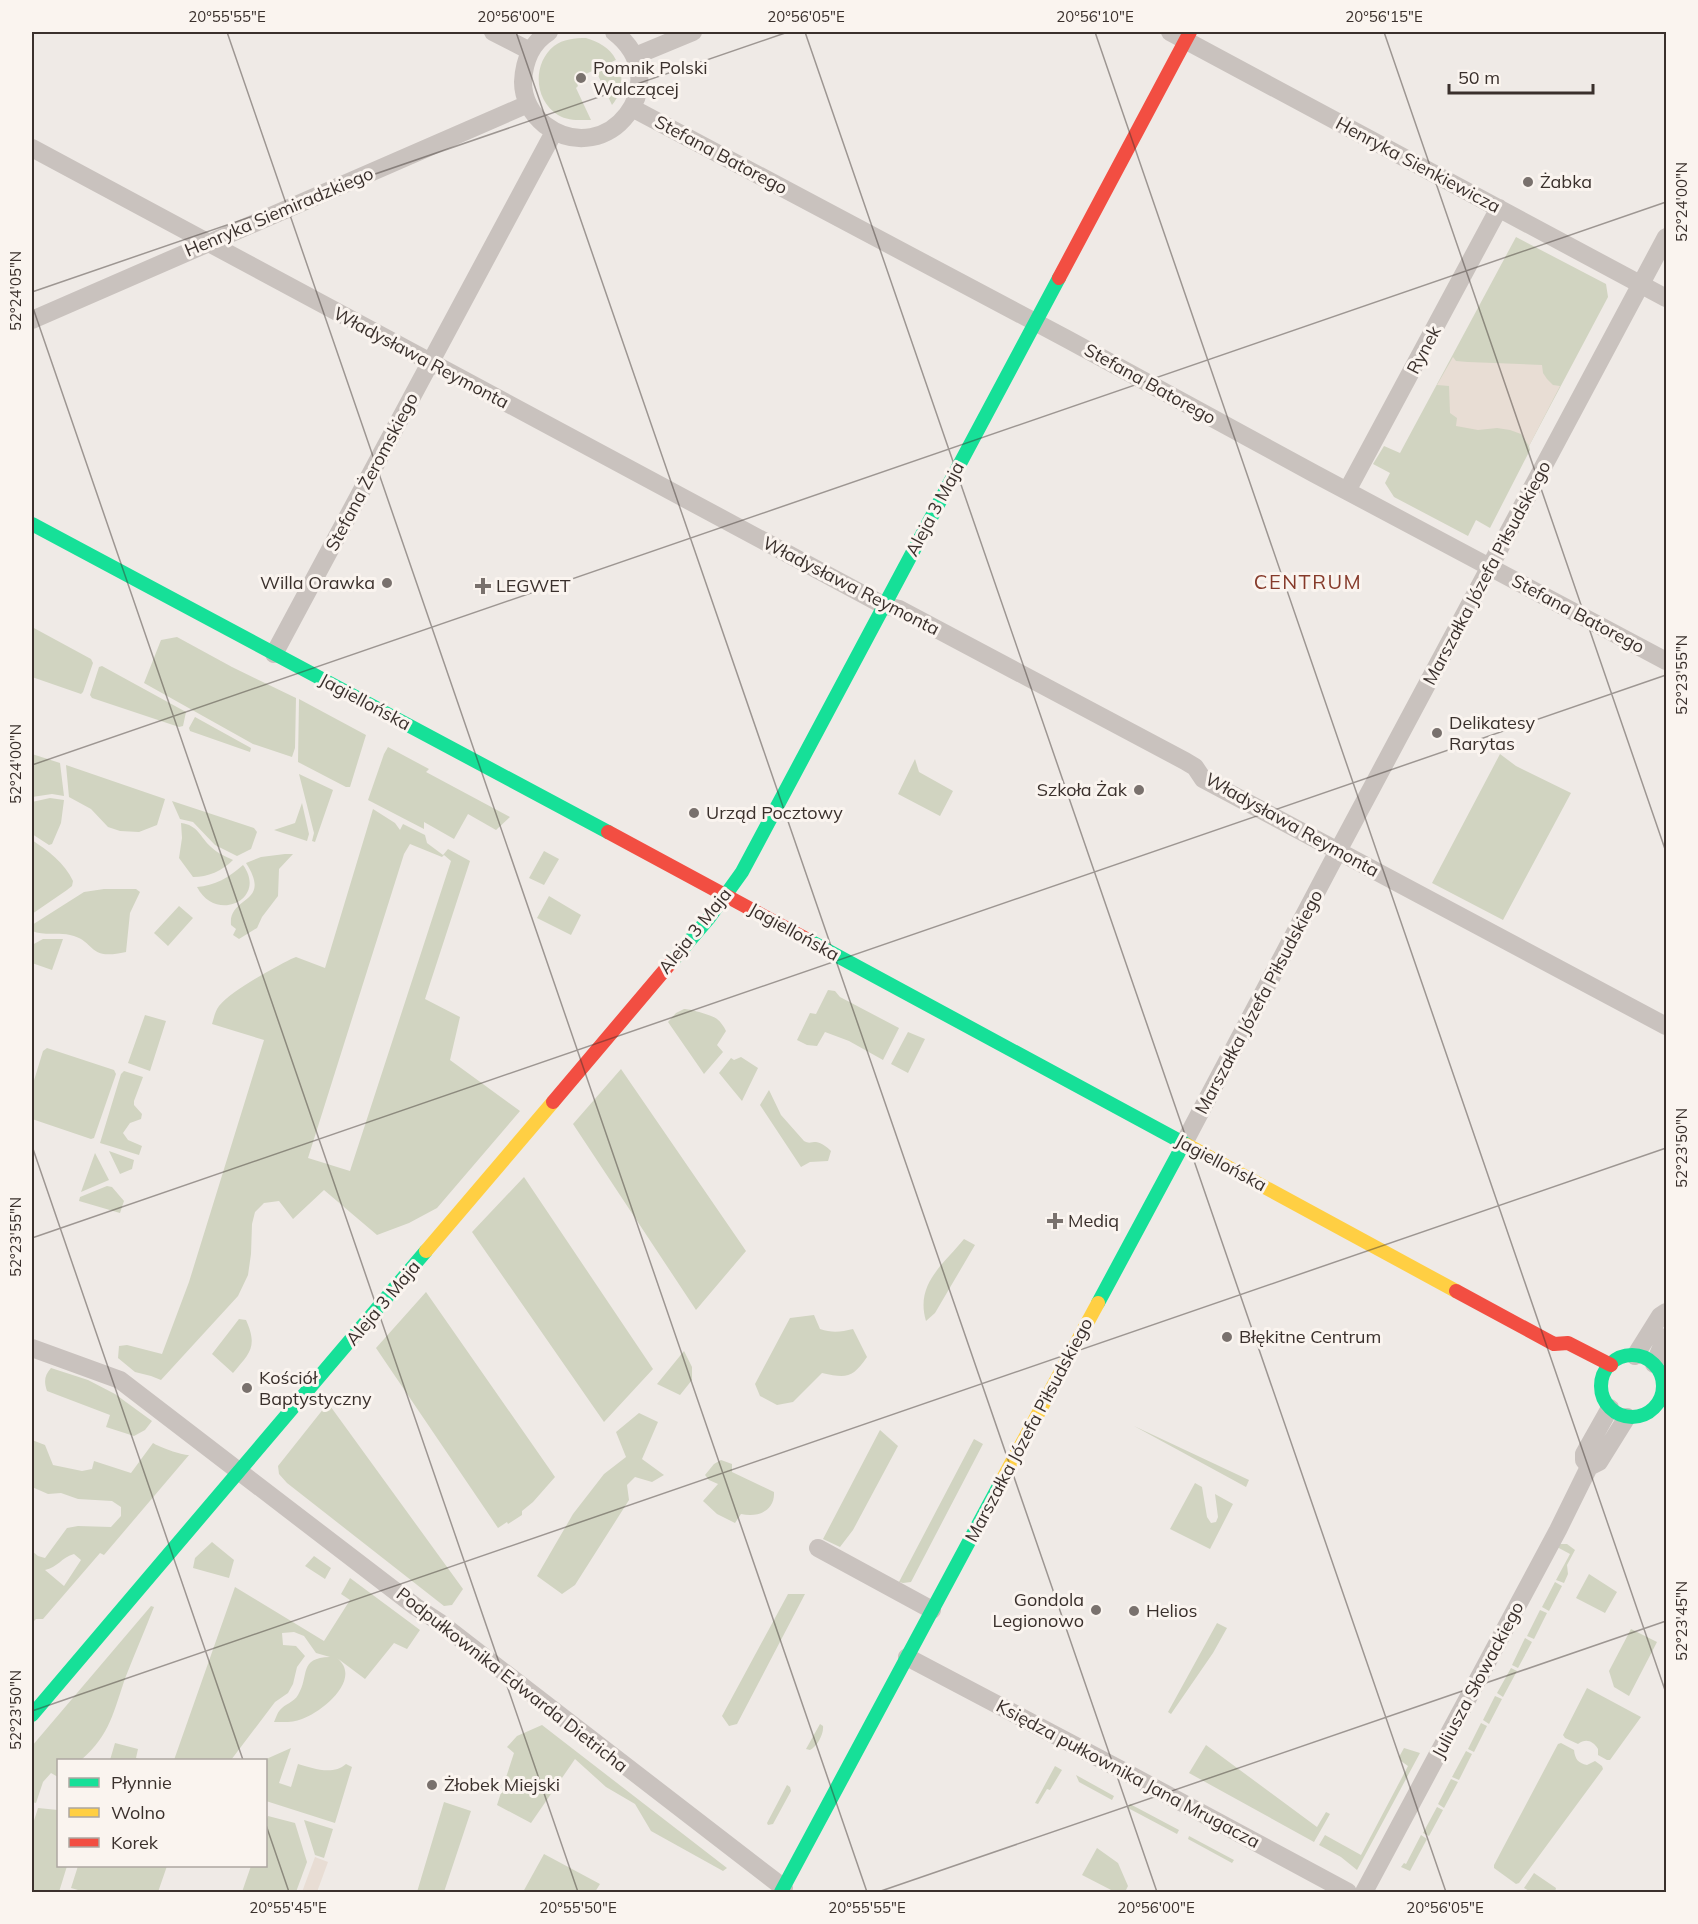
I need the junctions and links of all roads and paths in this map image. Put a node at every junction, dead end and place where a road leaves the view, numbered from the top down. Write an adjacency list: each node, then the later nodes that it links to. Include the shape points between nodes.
1 (493, 32): 6 (street)
2 (549, 32): 6 (street)
3 (614, 32): 7 (street, via 625,40)
4 (693, 32): 7 (street)
5 (1182, 34): 12 (street, Henryka Sienkiewicza); 18 (street, Aleja 3 Maja)
6 (530, 51): 8 (street, via 523,87)
7 (635, 56): 9 (street, via 640,74)
8 (528, 104): 10 (street, via 538,120); 14 (street, Henryka Siemiradzkiego)
9 (633, 108): 10 (street, via 606,133 571,138); 18 (street, Stefana Batorego)
10 (554, 132): 19 (street, Stefana Żeromskiego)
11 (32, 148): 14 (street, Władysława Reymonta)
12 (1499, 208): 15 (street, Henryka Sienkiewicza); 20 (street, Rynek)
13 (1666, 237): 15 (street, Marszałka Józefa Piłsudskiego)
14 (207, 243): 17 (street, Henryka Siemiradzkiego); 19 (street, Władysława Reymonta)
15 (1641, 284): 16 (street, Henryka Sienkiewicza); 22 (street, Marszałka Józefa Piłsudskiego)
16 (1666, 298)
17 (32, 320)
18 (1035, 323): 20 (street, Stefana Batorego); 23 (street, Aleja 3 Maja)
19 (430, 363): 23 (street, Władysława Reymonta); 24 (street, Stefana Żeromskiego)
20 (1347, 491): 22 (street, Stefana Batorego)
21 (32, 524): 24 (street, Jagiellońska)
22 (1490, 567): 25 (street, Stefana Batorego); 26 (street, Marszałka Józefa Piłsudskiego)
23 (883, 605): 26 (street, Władysława Reymonta, via 908,614 1185,761 1203,779); 27 (street, Aleja 3 Maja)
24 (274, 654): 27 (street, Jagiellońska)
25 (1666, 661)
26 (1338, 851): 28 (street, Władysława Reymonta); 29 (street, Marszałka Józefa Piłsudskiego)
27 (726, 895): 29 (street, Jagiellońska); 41 (street, Aleja 3 Maja)
28 (1666, 1026)
29 (1184, 1143): 35 (street, Jagiellońska, via 1555,1349 1562,1342 1568,1343); 43 (street, Marszałka Józefa Piłsudskiego)
30 (1666, 1312): 33 (street)
31 (1666, 1337): 34 (street)
32 (32, 1348): 41 (street, Podpułkownika Edwarda Dietricha, via 120,1380)
33 (1635, 1356): 34 (street); 35 (street, via 1623,1357)
34 (1654, 1364): 36 (street)
35 (1611, 1365): 37 (street, via 1597,1381)
36 (1665, 1390): 38 (street)
37 (1610, 1408): 39 (street); 40 (street, Juliusza Słowackiego, via 1584,1454)
38 (1661, 1409): 39 (street)
39 (1627, 1417): 40 (street, Juliusza Słowackiego, via 1599,1462)
40 (1588, 1467): 48 (street, Juliusza Słowackiego)
41 (241, 1472): 45 (street, Aleja 3 Maja); 46 (street, Podpułkownika Edwarda Dietricha)
42 (818, 1548): 43 (street)
43 (932, 1610): 44 (street, Marszałka Józefa Piłsudskiego)
44 (907, 1657): 46 (street, Marszałka Józefa Piłsudskiego); 47 (street, Księdza pułkownika Jana Mrugacza)
45 (32, 1715)
46 (783, 1890)
47 (1348, 1893)
48 (1364, 1893)

